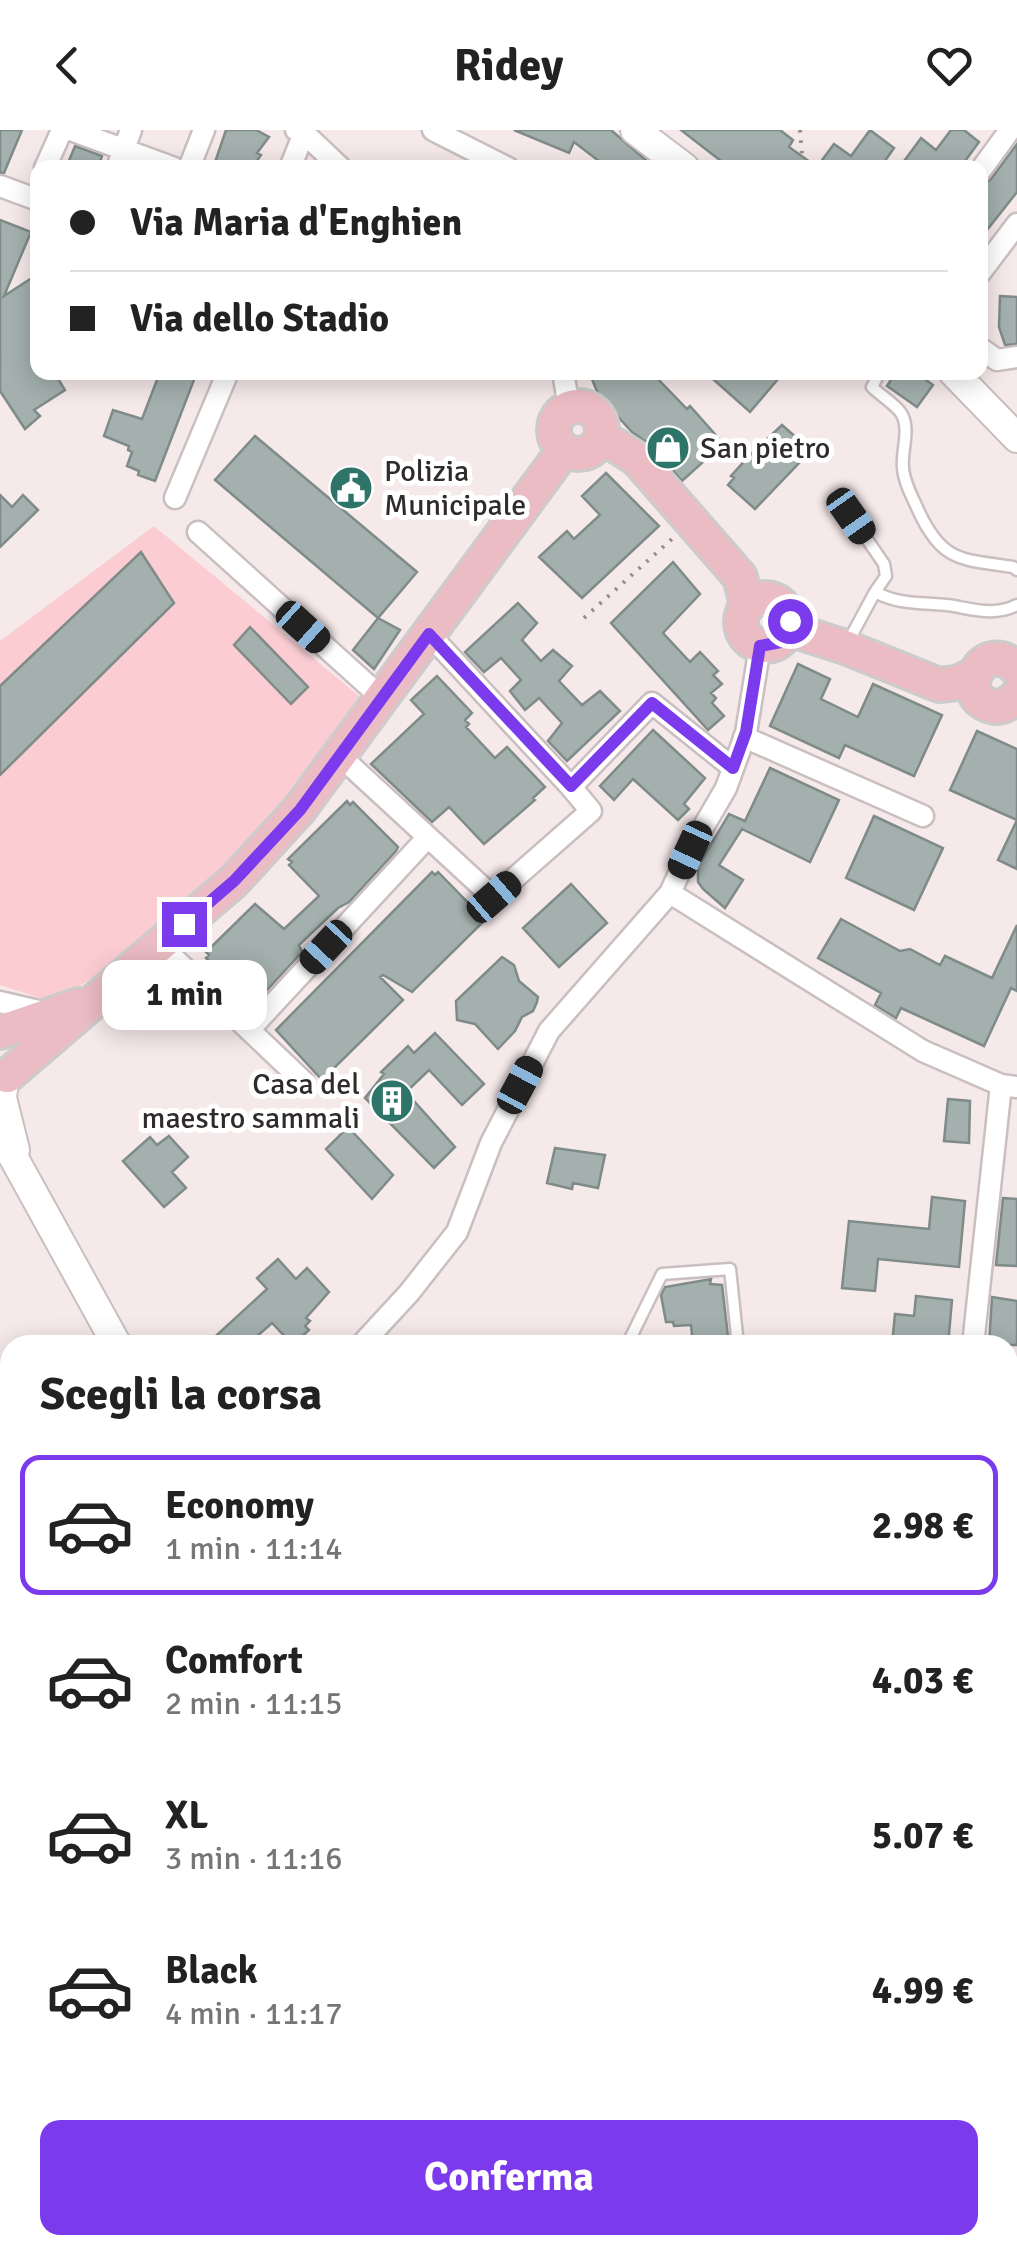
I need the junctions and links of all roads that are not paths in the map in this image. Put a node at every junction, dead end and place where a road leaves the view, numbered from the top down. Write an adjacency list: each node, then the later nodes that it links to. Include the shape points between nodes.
1 (62, 130): 10 (street)
2 (71, 130): 9 (street)
3 (204, 130): 12 (street)
4 (433, 130): 8 (street)
5 (634, 130): 16 (main road)
6 (1010, 130): 17 (street)
7 (302, 131): 13 (street); 14 (street)
8 (458, 135): 15 (street)
9 (124, 149): 11 (street)
10 (49, 160)
11 (153, 160)
12 (193, 160)
13 (293, 160)
14 (333, 160)
15 (496, 160)
16 (674, 160)
17 (988, 160)
18 (0, 186): 19 (street)
19 (30, 193)
20 (1017, 224): 21 (street)
21 (988, 262)
22 (988, 354): 23 (street, via 996,360)
23 (1017, 357)
24 (225, 380): 32 (street)
25 (564, 380): 28 (street)
26 (875, 380): 35 (lane, via 872,386 900,412 903,468 930,536 962,558)
27 (961, 380): 29 (main road)
28 (569, 407): 30 (main road, via 597,415); 31 (main road, via 554,424)
29 (1012, 428)
30 (602, 437): 31 (main road, via 586,453); 37 (main road, via 637,460 740,577)
31 (564, 450): 40 (main road)
32 (175, 498)
33 (851, 516): 36 (lane, via 884,564 886,576)
34 (198, 532): 45 (street)
35 (1017, 570)
36 (875, 592): 38 (lane, via 906,604 971,612); 42 (lane)
37 (748, 605): 39 (main road, via 762,598 778,601); 41 (main road, via 743,633)
38 (1017, 605)
39 (789, 629): 41 (main road, via 781,642); 42 (main road)
40 (429, 634): 45 (main road); 49 (street)
41 (760, 646): 46 (street)
42 (845, 647): 43 (main road, via 939,685)
43 (1001, 663): 44 (main road, via 974,690 982,702 1004,706)
44 (1017, 697)
45 (382, 698): 47 (main road)
46 (744, 737): 48 (street); 50 (street)
47 (340, 756): 51 (street); 53 (main road, via 234,881)
48 (733, 768): 49 (street, via 652,703); 52 (street)
49 (571, 786): 51 (street, via 591,811 494,897)
50 (924, 816)
51 (428, 837): 57 (street)
52 (670, 892): 62 (street, via 923,1051); 65 (street, via 548,1031 457,1232)
53 (160, 945): 54 (main road); 57 (street)
54 (97, 1000): 56 (main road); 60 (main road)
55 (0, 1002): 56 (street)
56 (56, 1013): 58 (main road)
57 (249, 1030): 61 (street)
58 (0, 1032)
59 (0, 1040): 60 (main road, via 10,1059)
60 (4, 1080): 63 (main road)
61 (304, 1082)
62 (1009, 1086): 68 (street)
63 (10, 1153): 64 (main road)
64 (111, 1335)
65 (370, 1335)
66 (632, 1335): 67 (lane, via 662,1274 730,1268)
67 (737, 1335)
68 (974, 1335)

